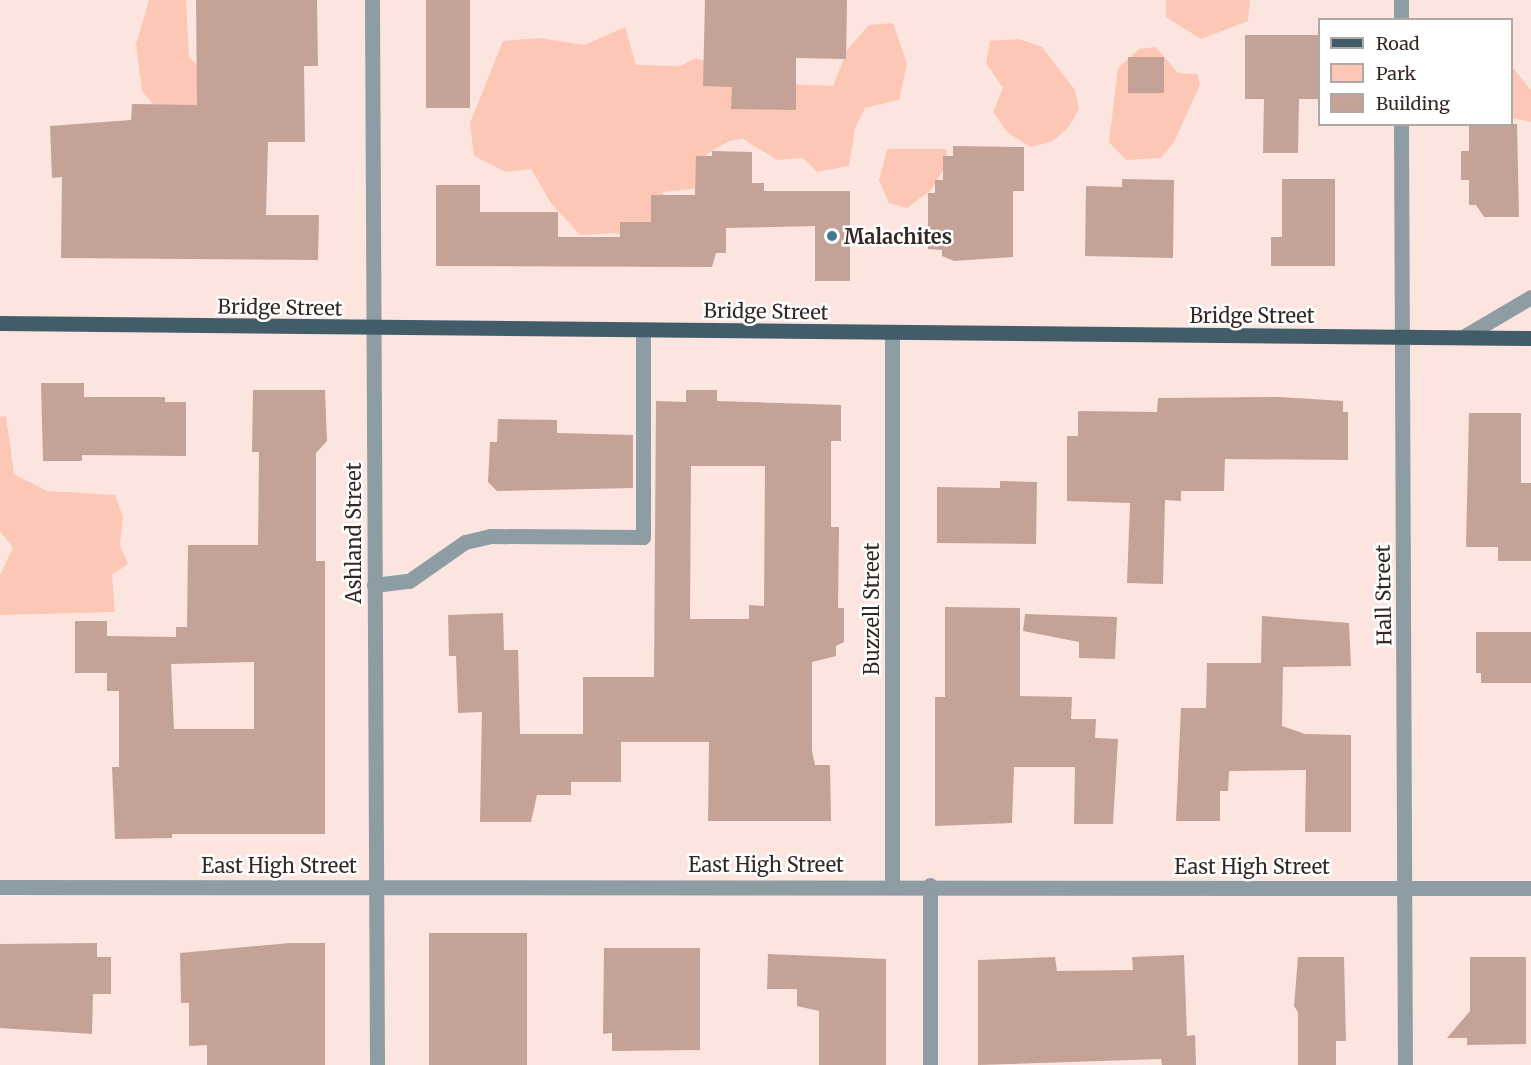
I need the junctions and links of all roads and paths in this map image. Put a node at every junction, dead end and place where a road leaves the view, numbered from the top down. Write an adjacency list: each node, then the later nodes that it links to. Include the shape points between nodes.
1 (372, 0): 7 (street, Ashland Street)
2 (1401, 0): 3 (street)
3 (1401, 18)
4 (1401, 126): 10 (street, Hall Street)
5 (1531, 297): 11 (street)
6 (0, 323): 7 (main road, Bridge Street)
7 (373, 329): 8 (main road, Bridge Street); 13 (street, Ashland Street)
8 (643, 331): 9 (main road, Bridge Street); 13 (street, via 643,537 490,536 465,542 409,581)
9 (892, 334): 10 (main road, Bridge Street); 14 (street, Buzzell Street)
10 (1401, 337): 11 (main road, Bridge Street); 18 (street, Hall Street)
11 (1463, 337): 12 (main road, Bridge Street)
12 (1531, 338)
13 (374, 585): 16 (street, Ashland Street)
14 (892, 885): 15 (street, East High Street); 16 (street, East High Street)
15 (930, 885): 18 (street, East High Street); 21 (street)
16 (375, 886): 17 (street, East High Street); 20 (street, Ashland Street)
17 (0, 887)
18 (1407, 888): 19 (street, East High Street); 22 (street, Hall Street)
19 (1531, 888)
20 (377, 1065)
21 (930, 1065)
22 (1405, 1065)

